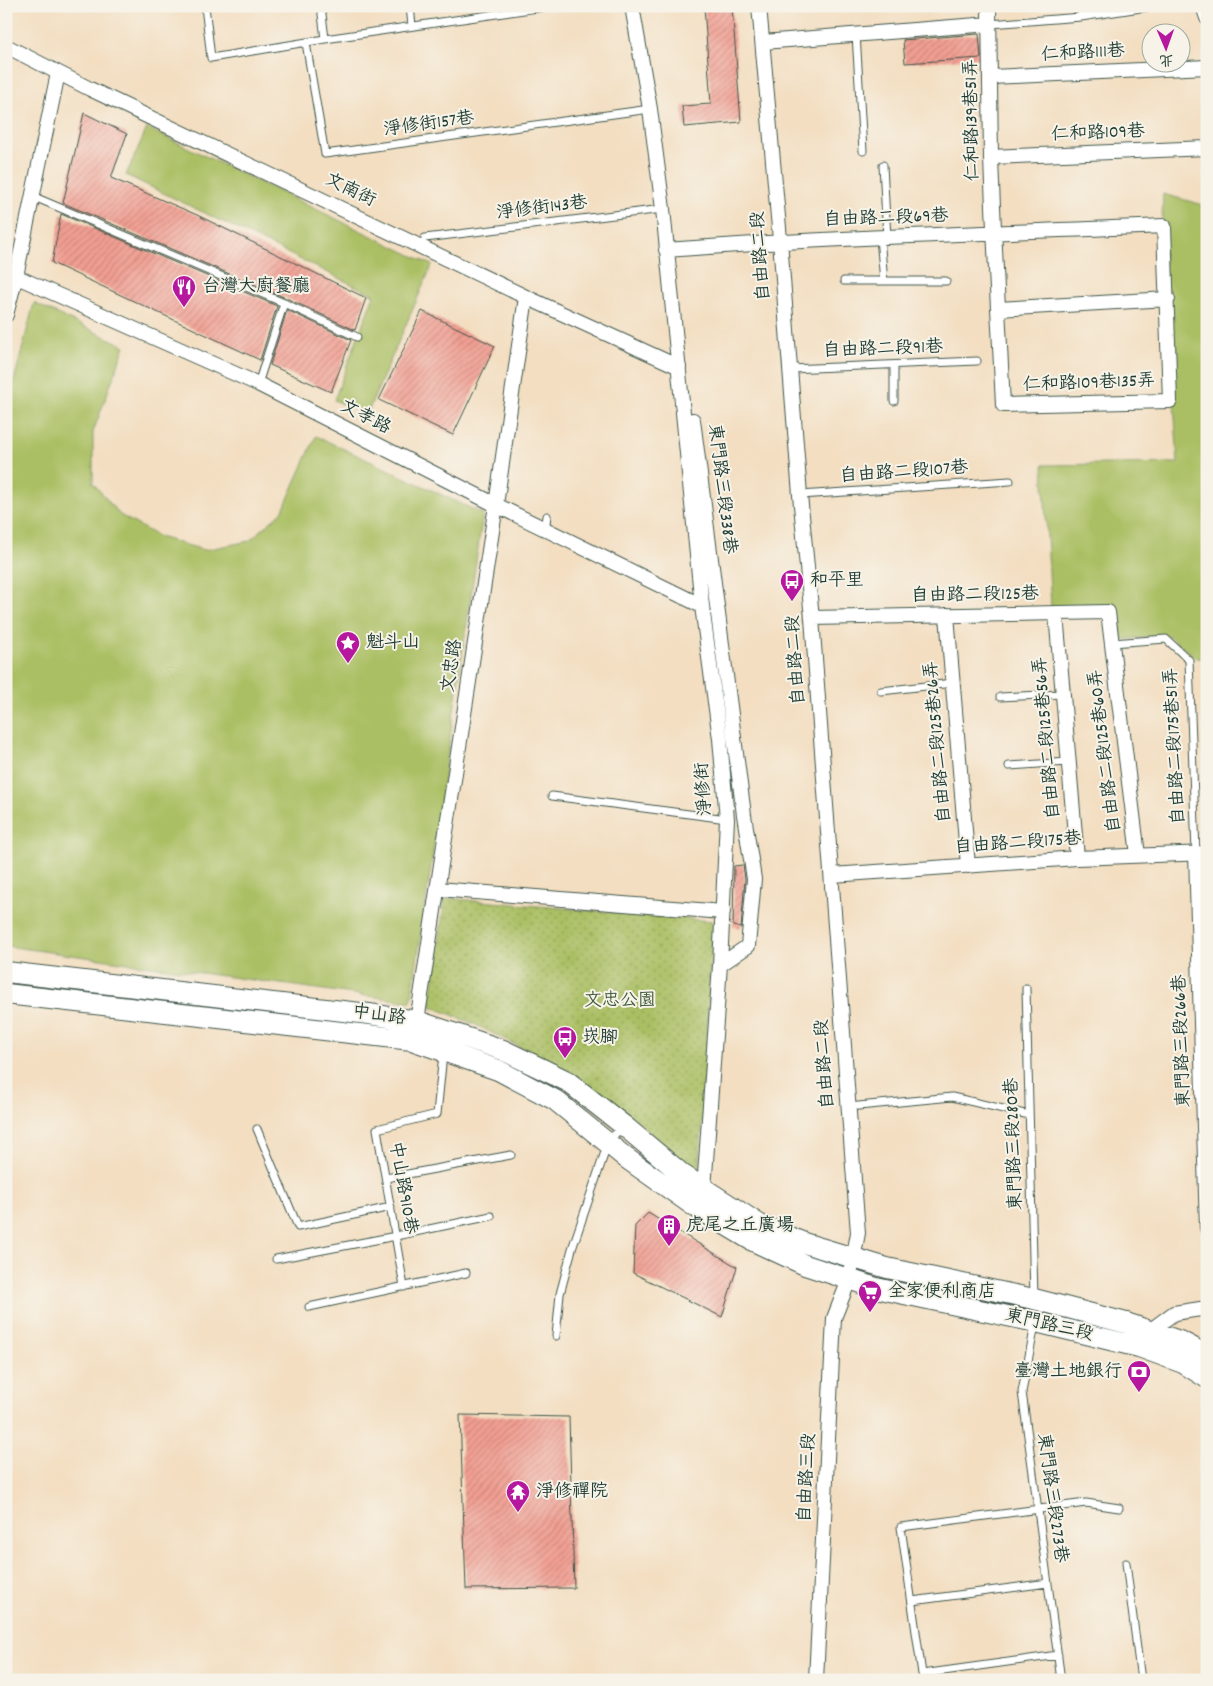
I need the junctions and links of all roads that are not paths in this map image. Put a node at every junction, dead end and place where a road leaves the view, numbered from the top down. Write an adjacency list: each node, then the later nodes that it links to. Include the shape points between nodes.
1 (205, 6): 18 (lane, via 211,58)
2 (321, 6): 16 (lane)
3 (410, 6): 14 (lane)
4 (551, 6): 14 (lane)
5 (632, 6): 23 (street, 東門路三段338巷)
6 (760, 6): 17 (street, 自由路二段)
7 (989, 6): 13 (street, 仁和路139巷51弄)
8 (1081, 6): 11 (lane)
9 (1203, 6): 12 (street)
10 (1148, 7): 11 (lane)
11 (1081, 18): 13 (lane)
12 (1207, 18)
13 (990, 24): 15 (street); 22 (street, 仁和路139巷51弄)
14 (412, 26): 16 (lane)
15 (856, 34): 17 (street); 25 (lane)
16 (325, 39): 18 (lane)
17 (763, 42): 33 (street, 自由路二段)
18 (306, 43): 23 (lane, 淨修街157巷, via 325,154)
19 (6, 46): 21 (street, 文南街)
20 (1207, 67): 22 (street, 仁和路111巷)
21 (58, 73): 28 (street, via 42,131); 39 (street, 文南街)
22 (991, 77): 26 (street, 仁和路139巷51弄)
23 (650, 109): 29 (street, 東門路三段338巷)
24 (1207, 148): 26 (street, 仁和路109巷)
25 (863, 151)
26 (991, 157): 30 (street, 仁和路139巷51弄)
27 (883, 165): 32 (lane)
28 (32, 196): 35 (street); 41 (lane)
29 (663, 209): 31 (lane, 淨修街143巷); 34 (street, 東門路三段338巷)
30 (994, 234): 32 (street, 自由路二段69巷); 40 (street, 仁和路109巷135弄, via 1164,226); 42 (street, 仁和路109巷135弄)
31 (425, 238)
32 (884, 238): 33 (street, 自由路二段69巷); 36 (lane)
33 (780, 242): 34 (street, 自由路二段69巷); 48 (street, 自由路二段)
34 (666, 250): 47 (street, 東門路三段338巷)
35 (11, 274): 43 (street); 49 (street, 文孝路)
36 (884, 281): 37 (lane); 38 (lane)
37 (946, 281)
38 (844, 282)
39 (526, 297): 47 (street, 文南街); 53 (street, 文忠路)
40 (1168, 299): 42 (street); 42 (street, 仁和路109巷135弄, via 1170,401 1003,406)
41 (284, 303): 44 (lane); 49 (lane)
42 (998, 309)
43 (6, 315)
44 (357, 337)
45 (977, 361): 46 (lane, 自由路二段91巷)
46 (894, 365): 48 (lane, 自由路二段91巷); 50 (lane)
47 (679, 368): 54 (street, 淨修街); 74 (street, 東門路三段338巷, via 688,383 754,880 748,946)
48 (789, 369): 52 (street, 自由路二段)
49 (258, 384): 53 (street, 文孝路)
50 (894, 401)
51 (1010, 481): 52 (lane, 自由路二段107巷)
52 (800, 495): 57 (street, 自由路二段)
53 (496, 506): 54 (street, 文孝路, via 546,523); 72 (street, 文忠路)
54 (702, 606): 66 (street, 淨修街)
55 (1056, 614): 56 (street, 自由路二段125巷); 58 (street, 自由路二段125巷, via 1108,612); 61 (street, 自由路二段125巷56弄)
56 (947, 615): 57 (street, 自由路二段125巷); 59 (street, 自由路二段125巷26弄)
57 (812, 618): 71 (street, 自由路二段)
58 (1112, 643): 67 (lane, 自由路二段175巷51弄, via 1166,639 1189,660); 68 (street, 自由路二段125巷60弄)
59 (954, 684): 60 (lane); 70 (street, 自由路二段125巷26弄)
60 (881, 691)
61 (1062, 694): 62 (lane); 63 (street, 自由路二段125巷56弄)
62 (1000, 697)
63 (1068, 762): 64 (lane); 69 (street, 自由路二段125巷56弄)
64 (1008, 766)
65 (552, 796): 66 (lane)
66 (727, 819): 73 (street, 淨修街)
67 (1202, 853): 68 (street, 自由路二段175巷); 90 (street, 東門路三段266巷)
68 (1138, 855): 69 (street, 自由路二段175巷)
69 (1077, 858): 70 (street, 自由路二段175巷)
70 (968, 866): 71 (street, 自由路二段175巷)
71 (832, 875): 80 (street, 自由路二段)
72 (438, 889): 73 (street); 78 (street, 文忠路)
73 (723, 912): 74 (street, 淨修街)
74 (720, 965): 87 (street, 淨修街)
75 (6, 972): 78 (main road, 中山路, via 359,1013)
76 (1026, 988): 81 (lane, 東門路三段280巷)
77 (6, 994): 78 (main road, 中山路)
78 (415, 1031): 79 (main road, 中山路); 82 (main road, 中山路, via 503,1050 567,1081)
79 (443, 1051): 84 (main road, 中山路, via 498,1070 555,1100); 86 (lane, 中山路910巷, via 437,1114 377,1129)
80 (848, 1107): 81 (lane, via 952,1098); 93 (street, 自由路二段, via 858,1233)
81 (1029, 1115): 97 (lane, 東門路三段280巷)
82 (623, 1125): 84 (lane); 87 (main road, 中山路, via 683,1175)
83 (258, 1129): 88 (lane, via 298,1227)
84 (608, 1143): 87 (main road, 中山路, via 626,1158); 102 (lane, via 572,1249 560,1294)
85 (511, 1155): 86 (lane)
86 (386, 1178): 88 (lane, 中山路910巷)
87 (699, 1197): 93 (main road, 東門路三段, via 804,1243); 95 (main road, 東門路三段, via 751,1240 805,1265)
88 (391, 1207): 91 (lane, 中山路910巷)
89 (491, 1216): 91 (lane)
90 (1207, 1228)
91 (396, 1236): 92 (lane); 96 (lane, 中山路910巷)
92 (276, 1259)
93 (854, 1259): 95 (street, 自由路二段); 97 (main road, 東門路三段)
94 (466, 1273): 96 (lane)
95 (849, 1280): 100 (main road, 東門路三段); 112 (street, 自由路三段, via 834,1318)
96 (404, 1287): 98 (lane)
97 (1034, 1299): 101 (main road, 東門路三段)
98 (309, 1307)
99 (1207, 1308): 101 (street, via 1174,1313)
100 (1036, 1322): 103 (main road, 東門路三段); 107 (lane, 東門路三段273巷, via 1022,1392)
101 (1151, 1330): 103 (street); 104 (main road, 東門路三段)
102 (556, 1336)
103 (1139, 1347): 105 (main road, 東門路三段, via 1182,1363)
104 (1207, 1355)
105 (1207, 1378)
106 (1119, 1508): 107 (lane, via 1086,1503)
107 (1038, 1510): 109 (lane, 東門路三段273巷); 110 (lane, via 901,1527)
108 (1126, 1563): 114 (lane)
109 (1048, 1583): 110 (lane); 111 (lane, 東門路三段273巷)
110 (912, 1601): 111 (lane, via 922,1674)
111 (1058, 1655): 113 (lane, 東門路三段273巷)
112 (816, 1680)
113 (1061, 1680)
114 (1141, 1680)

